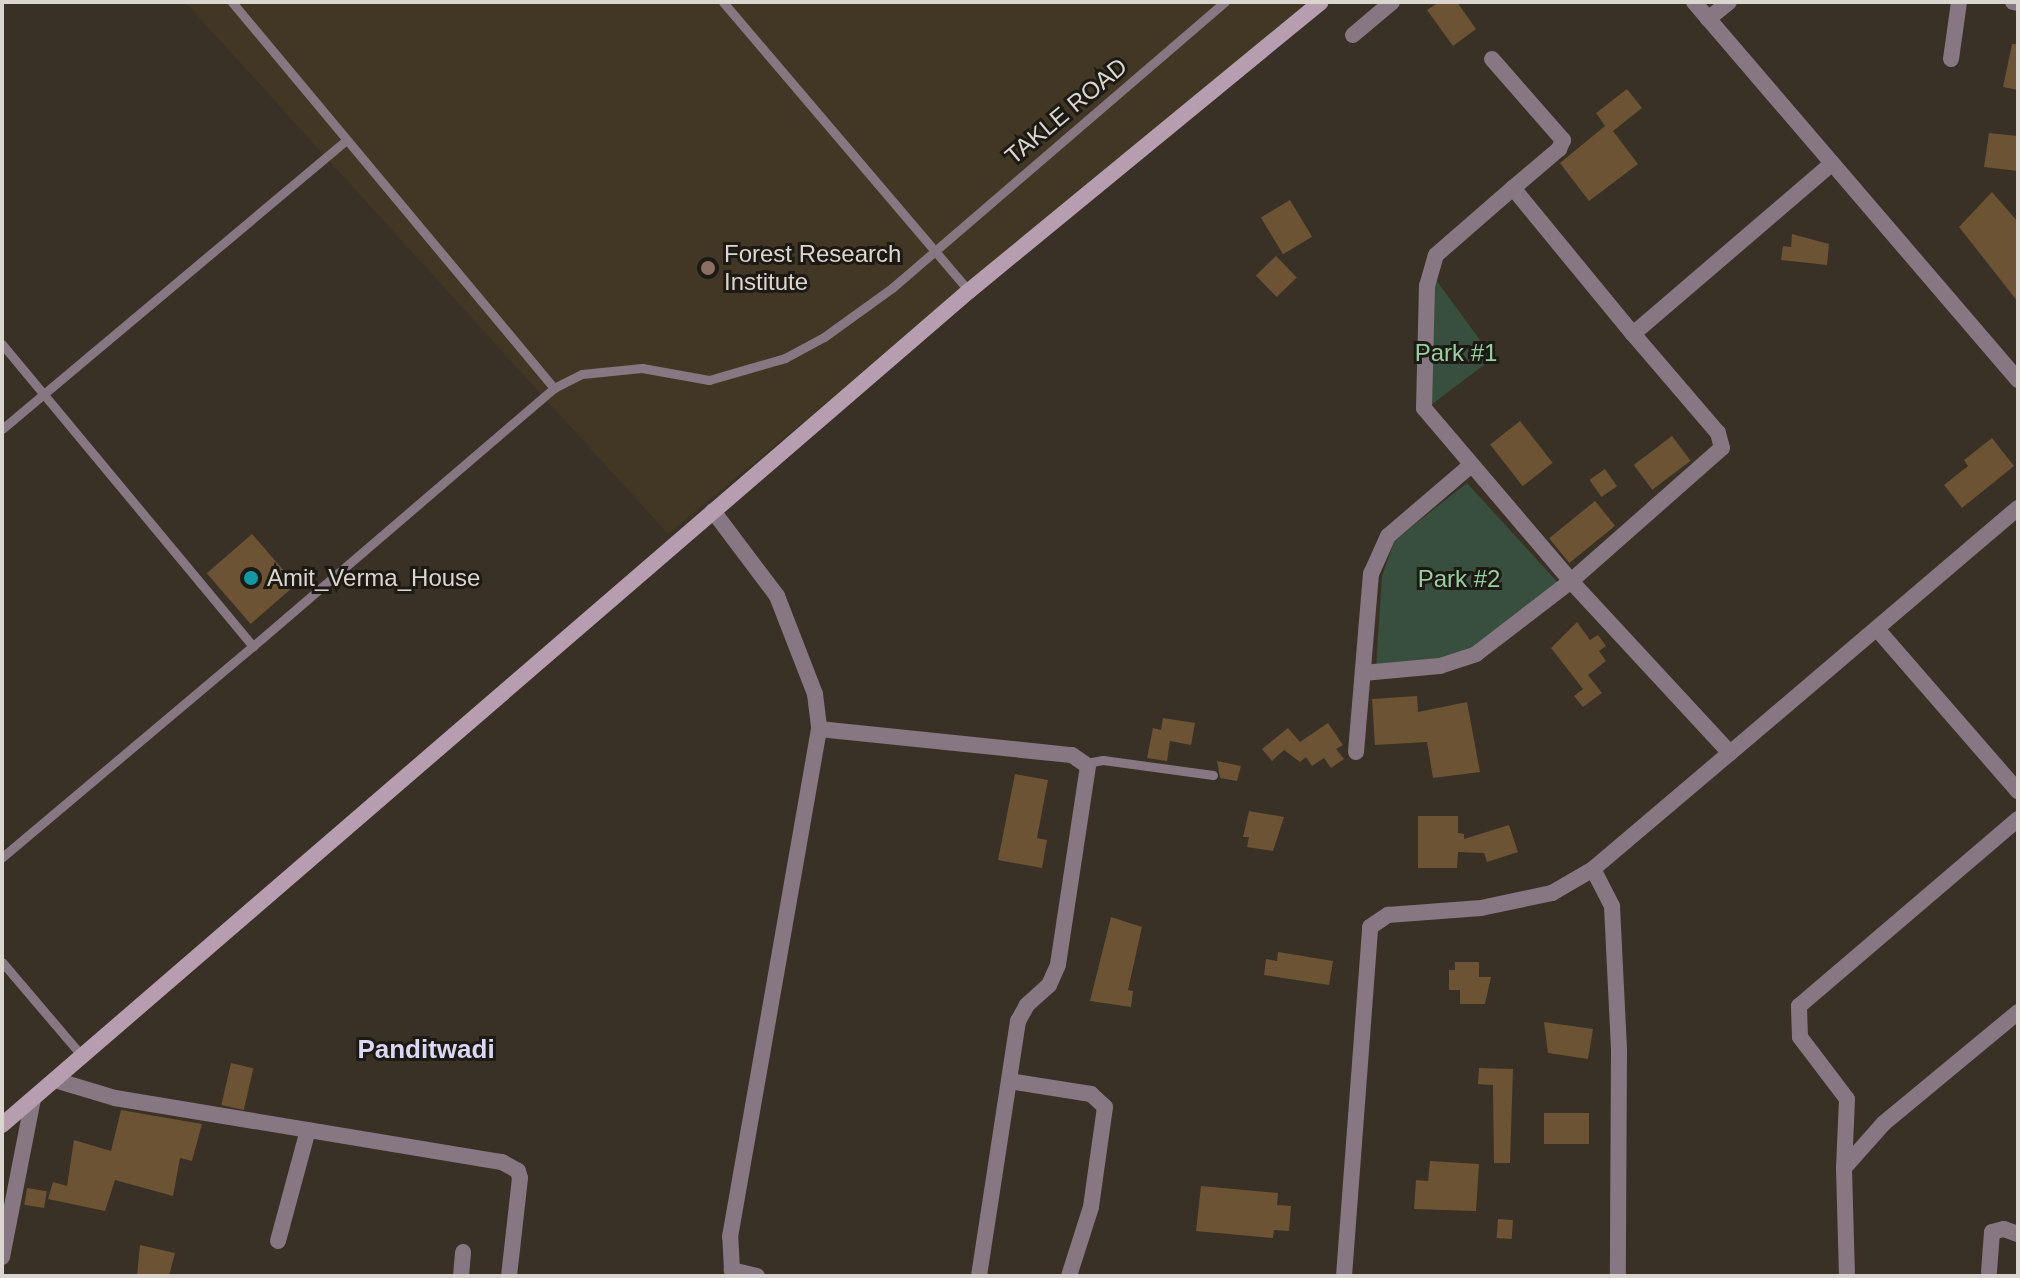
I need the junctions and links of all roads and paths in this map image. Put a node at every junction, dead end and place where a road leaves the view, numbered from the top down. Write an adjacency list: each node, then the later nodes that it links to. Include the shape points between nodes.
1 (232, 2): 13 (lane)
2 (723, 2): 16 (lane)
3 (1225, 2): 16 (lane, TAKLE ROAD)
4 (1321, 2): 17 (main road)
5 (1392, 2): 10 (street)
6 (1694, 2): 9 (street)
7 (1729, 2): 9 (street)
8 (1959, 2): 12 (street)
9 (1708, 19): 14 (street)
10 (1353, 35)
11 (1492, 59): 15 (street, via 1563,140)
12 (1951, 59)
13 (346, 140): 21 (lane); 22 (lane)
14 (1830, 165): 18 (street); 20 (street)
15 (1513, 188): 18 (street); 24 (street, via 1446,243 1436,255 1427,286 1424,408)
16 (933, 250): 17 (lane); 21 (lane, TAKLE ROAD, via 824,337 785,358 709,380 642,368 582,374)
17 (969, 291): 26 (main road)
18 (1633, 334): 27 (street, via 1718,433 1722,448)
19 (2, 344): 22 (lane)
20 (2018, 380)
21 (554, 388): 29 (lane, TAKLE ROAD)
22 (43, 393): 23 (lane); 29 (lane)
23 (2, 429)
24 (1470, 466): 27 (street); 30 (street, via 1388,536 1371,574)
25 (2018, 508): 28 (street)
26 (713, 511): 31 (street, via 777,596 815,694); 42 (main road)
27 (1571, 581): 30 (street, via 1476,654 1440,666); 33 (street)
28 (1877, 629): 33 (street); 36 (street)
29 (253, 646): 38 (lane, TAKLE ROAD)
30 (1363, 673): 32 (street)
31 (819, 729): 34 (street, via 1072,755); 56 (street, via 730,1237 732,1270)
32 (1356, 752)
33 (1730, 753): 39 (street)
34 (1086, 763): 35 (lane, via 1103,760); 44 (street, via 1089,773 1058,965 1049,985 1018,1021)
35 (1213, 775)
36 (2018, 791)
37 (2018, 819): 48 (street, via 1799,1006 1795,1015 1800,1037 1847,1099)
38 (2, 857)
39 (1593, 869): 59 (street, via 1532,900 1388,915 1370,927); 60 (street, via 1612,906 1619,1050)
40 (2, 962): 42 (lane)
41 (2018, 1012): 48 (street, via 1884,1123)
42 (82, 1056): 43 (main road)
43 (55, 1080): 45 (main road); 47 (street, via 115,1098)
44 (1009, 1081): 57 (street); 58 (street, via 1091,1094 1105,1107 1091,1207)
45 (33, 1099): 46 (main road); 52 (street)
46 (2, 1125)
47 (308, 1130): 50 (street); 55 (street, via 512,1166 520,1178)
48 (1844, 1168): 61 (street)
49 (2018, 1234): 53 (street, via 1992,1232)
50 (278, 1241)
51 (463, 1252): 54 (street)
52 (2, 1257)
53 (1989, 1272)
54 (461, 1276)
55 (509, 1276)
56 (757, 1276)
57 (979, 1276)
58 (1069, 1276)
59 (1344, 1276)
60 (1618, 1276)
61 (1847, 1276)

